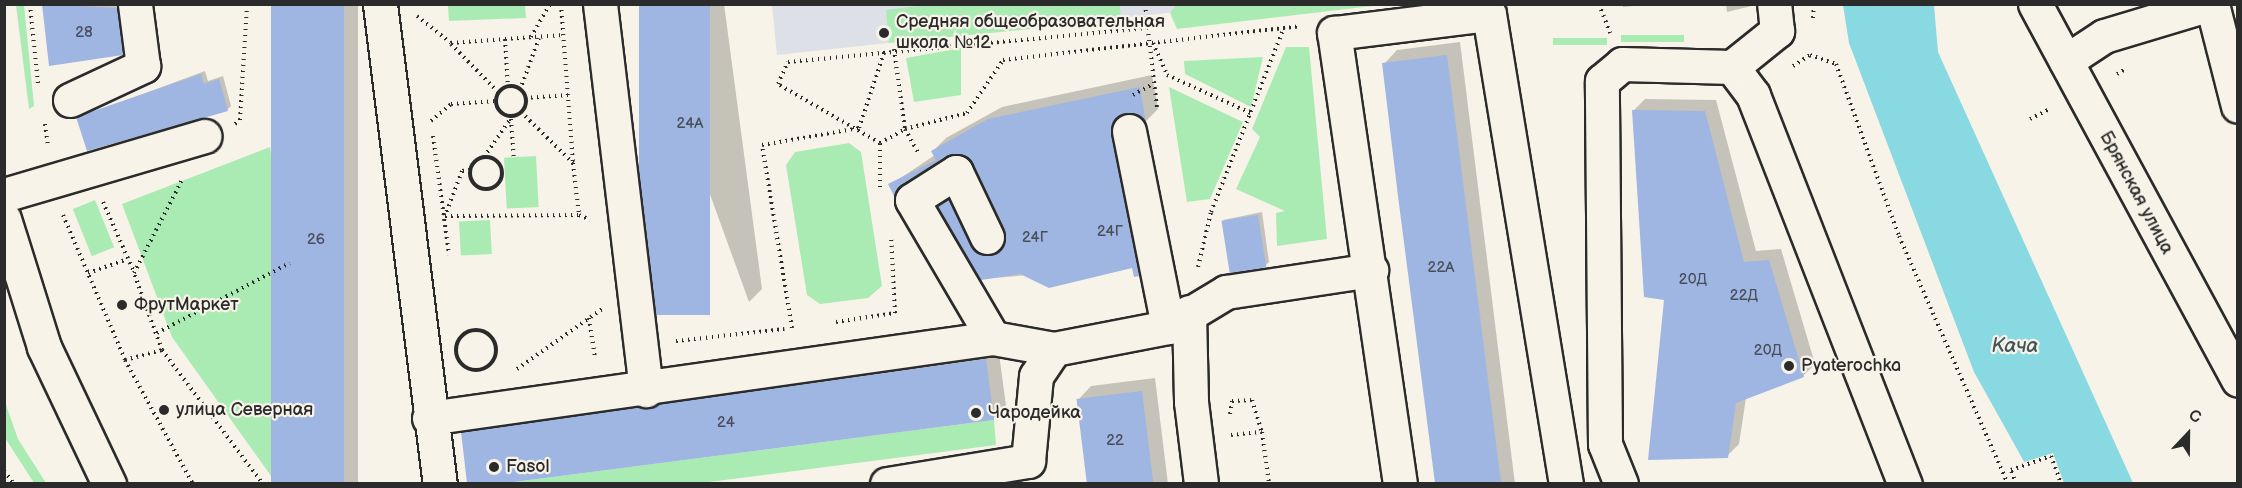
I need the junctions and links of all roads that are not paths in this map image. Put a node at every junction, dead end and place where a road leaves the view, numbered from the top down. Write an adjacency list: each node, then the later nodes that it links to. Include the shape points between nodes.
1 (135, 4): 9 (main road, via 143,66)
2 (600, 4): 22 (main road)
3 (1774, 4): 8 (main road, via 1777,31)
4 (2035, 4): 7 (main road, Брянская улица)
5 (2212, 4): 7 (main road, via 2104,36); 10 (main road)
6 (394, 7): 23 (main road, via 394,125)
7 (2066, 61): 21 (main road, Брянская улица)
8 (1732, 67): 30 (main road, via 1622,64 1602,81 1605,444); 31 (main road, via 1753,94)
9 (51, 103)
10 (2238, 106)
11 (1129, 132): 18 (main road)
12 (204, 136): 13 (main road)
13 (4, 195)
14 (4, 219): 17 (main road)
15 (987, 237): 19 (main road, via 957,172 912,200)
16 (1371, 270): 18 (main road, via 1226,292); 28 (main road); 29 (main road, via 1334,33 1489,14)
17 (14, 291): 24 (main road)
18 (1179, 319): 20 (main road); 27 (main road)
19 (993, 338): 20 (main road); 22 (main road)
20 (1054, 349): 26 (main road, via 1036,376 1028,461)
21 (2238, 380)
22 (646, 390): 23 (main road)
23 (429, 418): 25 (main road)
24 (109, 483)
25 (440, 483)
26 (887, 483)
27 (1202, 483)
28 (1400, 483)
29 (1566, 483)
30 (1621, 483)
31 (1905, 483)

